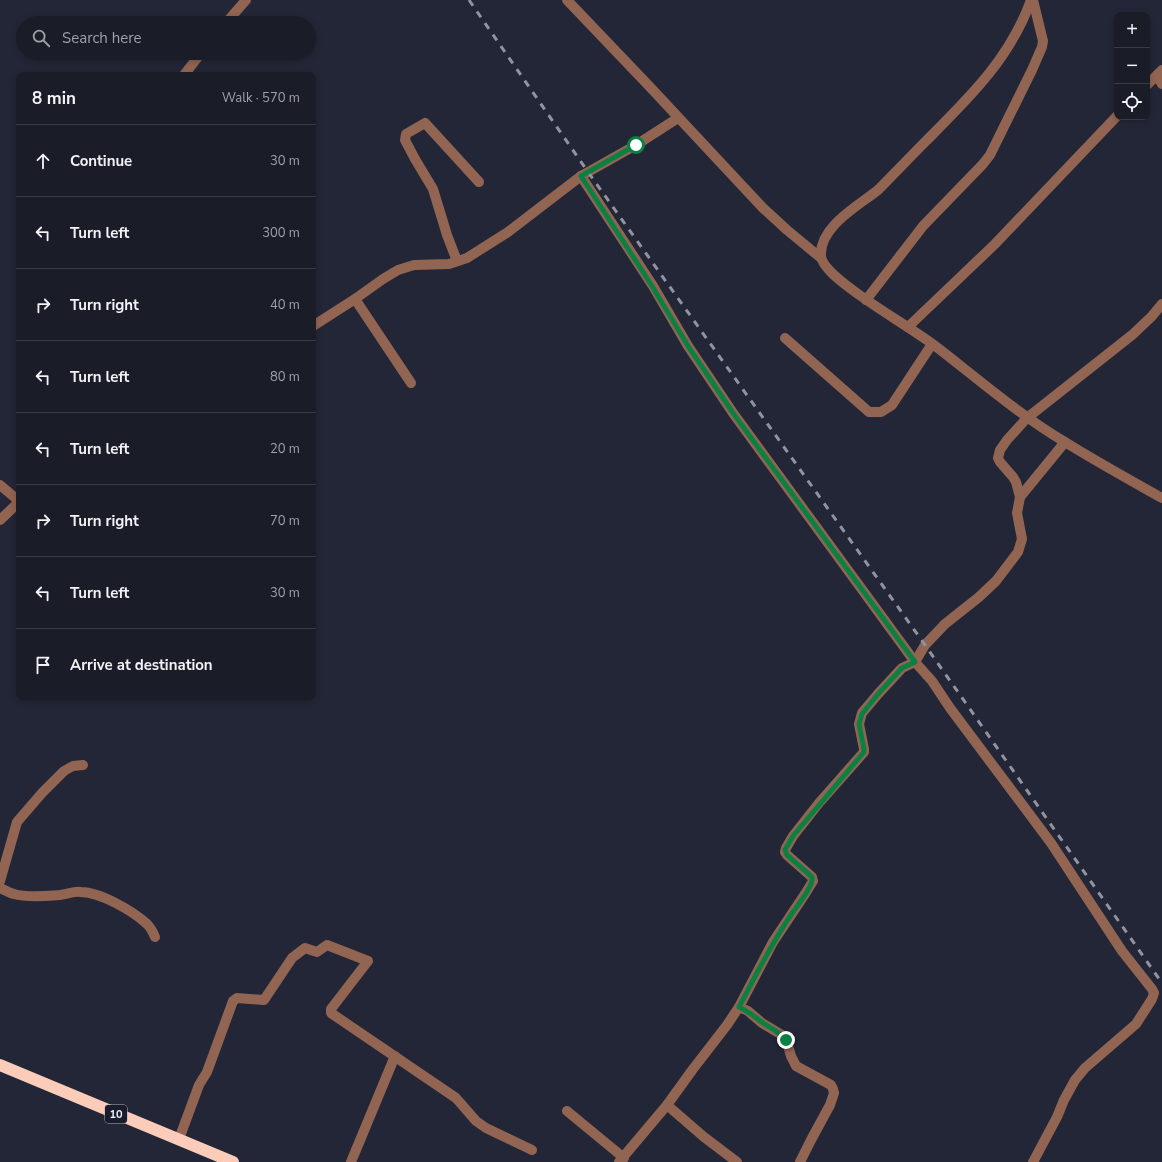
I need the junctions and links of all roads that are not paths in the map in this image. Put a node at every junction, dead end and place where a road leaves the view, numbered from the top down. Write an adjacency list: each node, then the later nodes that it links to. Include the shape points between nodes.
1 (246, 0): 4 (street)
2 (567, 0): 10 (street)
3 (1032, 0): 14 (street, via 1012,42 978,88 878,190 833,226 825,237); 17 (street, via 1043,41 1042,47 990,155 923,226)
4 (232, 16)
5 (196, 60): 6 (street)
6 (186, 72)
7 (1159, 72): 8 (street); 9 (street)
8 (1148, 84)
9 (1162, 84)
10 (678, 118): 12 (street); 14 (street, via 763,208)
11 (1114, 119): 20 (street, via 995,244)
12 (581, 176): 15 (street, via 508,232 467,258); 32 (street, via 733,413)
13 (479, 182): 15 (street, via 425,123 406,134 405,140 414,159 433,188)
14 (821, 258): 17 (street, via 838,279)
15 (457, 261): 16 (street, via 449,264 414,265 398,270)
16 (356, 299): 19 (street); 23 (street)
17 (866, 300): 20 (street)
18 (1162, 304): 24 (street, via 1132,335)
19 (316, 324)
20 (908, 327): 22 (street)
21 (785, 338): 22 (street, via 869,412 881,412 892,405)
22 (932, 344): 24 (street)
23 (411, 383)
24 (1028, 418): 25 (street); 27 (street, via 1007,440 998,458 1016,482)
25 (1065, 442): 27 (street); 28 (street)
26 (0, 485): 29 (street)
27 (1020, 497): 32 (street, via 1018,513 1022,539 1014,559 996,581 945,624 925,645)
28 (1162, 498)
29 (16, 499)
30 (16, 505): 31 (street)
31 (0, 520)
32 (915, 662): 37 (street, via 902,668 862,714 859,724 864,752 793,836 786,848 787,855 812,877 812,881 773,942); 49 (street, via 932,681 1051,843 1154,994 1136,1024 1079,1074)
33 (83, 765): 34 (street, via 73,766 64,772 17,822)
34 (0, 881)
35 (0, 888): 36 (street, via 15,895 28,896 71,892 94,894 137,915 148,925)
36 (155, 937)
37 (739, 1007): 40 (street); 48 (street, via 782,1035 796,1066 831,1085 833,1089 830,1104)
38 (395, 1056): 42 (street, via 331,1012 368,960 327,946 317,952 305,948 292,958 264,1000 237,998 233,1001); 43 (street, via 456,1098 476,1121 486,1128); 46 (street)
39 (0, 1065): 42 (highway, 10)
40 (667, 1106): 44 (street); 47 (street)
41 (567, 1112): 44 (street)
42 (179, 1139): 45 (highway, 10)
43 (532, 1150)
44 (622, 1160)
45 (233, 1162)
46 (351, 1162)
47 (737, 1162)
48 (800, 1162)
49 (1034, 1162)

